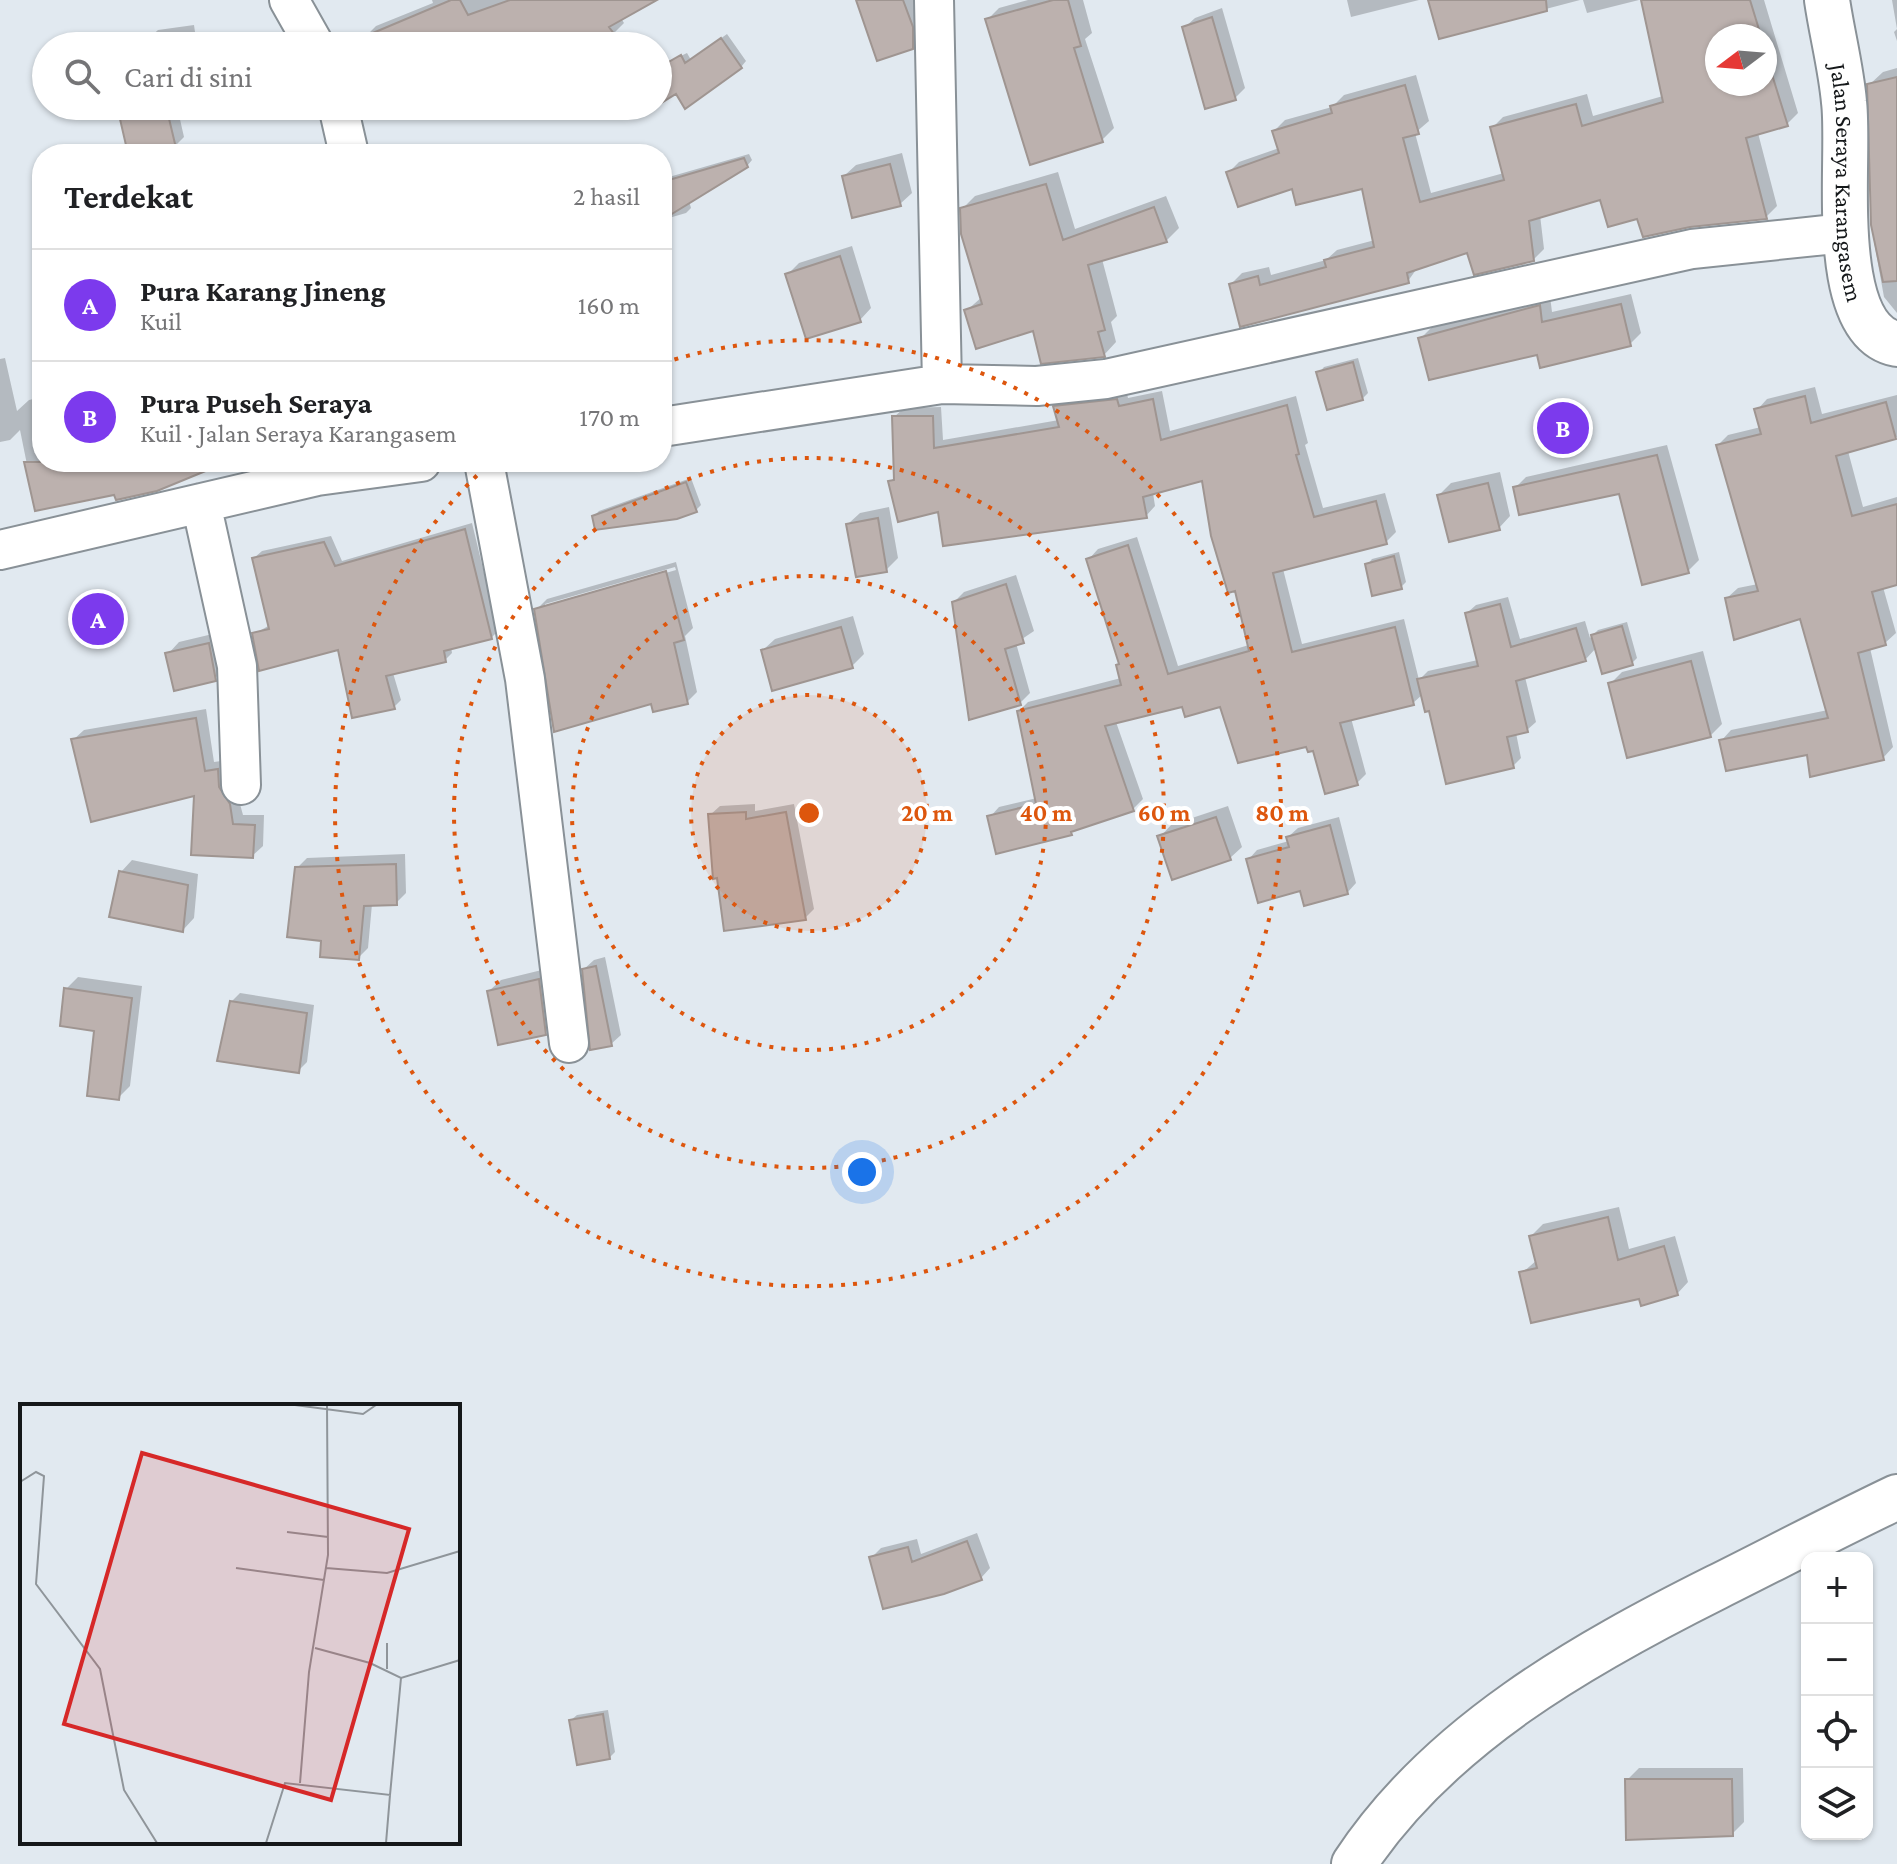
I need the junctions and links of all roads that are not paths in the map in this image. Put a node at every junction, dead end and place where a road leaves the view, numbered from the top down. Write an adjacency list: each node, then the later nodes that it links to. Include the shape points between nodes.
1 (289, 0): 4 (street)
2 (934, 0): 9 (street)
3 (1827, 0): 7 (street, Jalan Seraya Karangasem, via 1844,101)
4 (307, 32)
5 (341, 120): 6 (street)
6 (347, 144)
7 (1845, 233): 8 (street, Jalan Seraya Karangasem, via 1853,296 1868,327); 9 (street, via 1692,249 1106,379 1037,386)
8 (1897, 344)
9 (942, 384): 10 (street)
10 (672, 425)
11 (345, 472): 13 (street)
12 (486, 472): 16 (street, via 525,679)
13 (201, 503): 14 (street); 15 (street, via 237,666)
14 (0, 550)
15 (241, 785)
16 (569, 1043)
17 (1897, 1497): 18 (street, via 1645,1621 1563,1670 1418,1786)
18 (1354, 1864)

